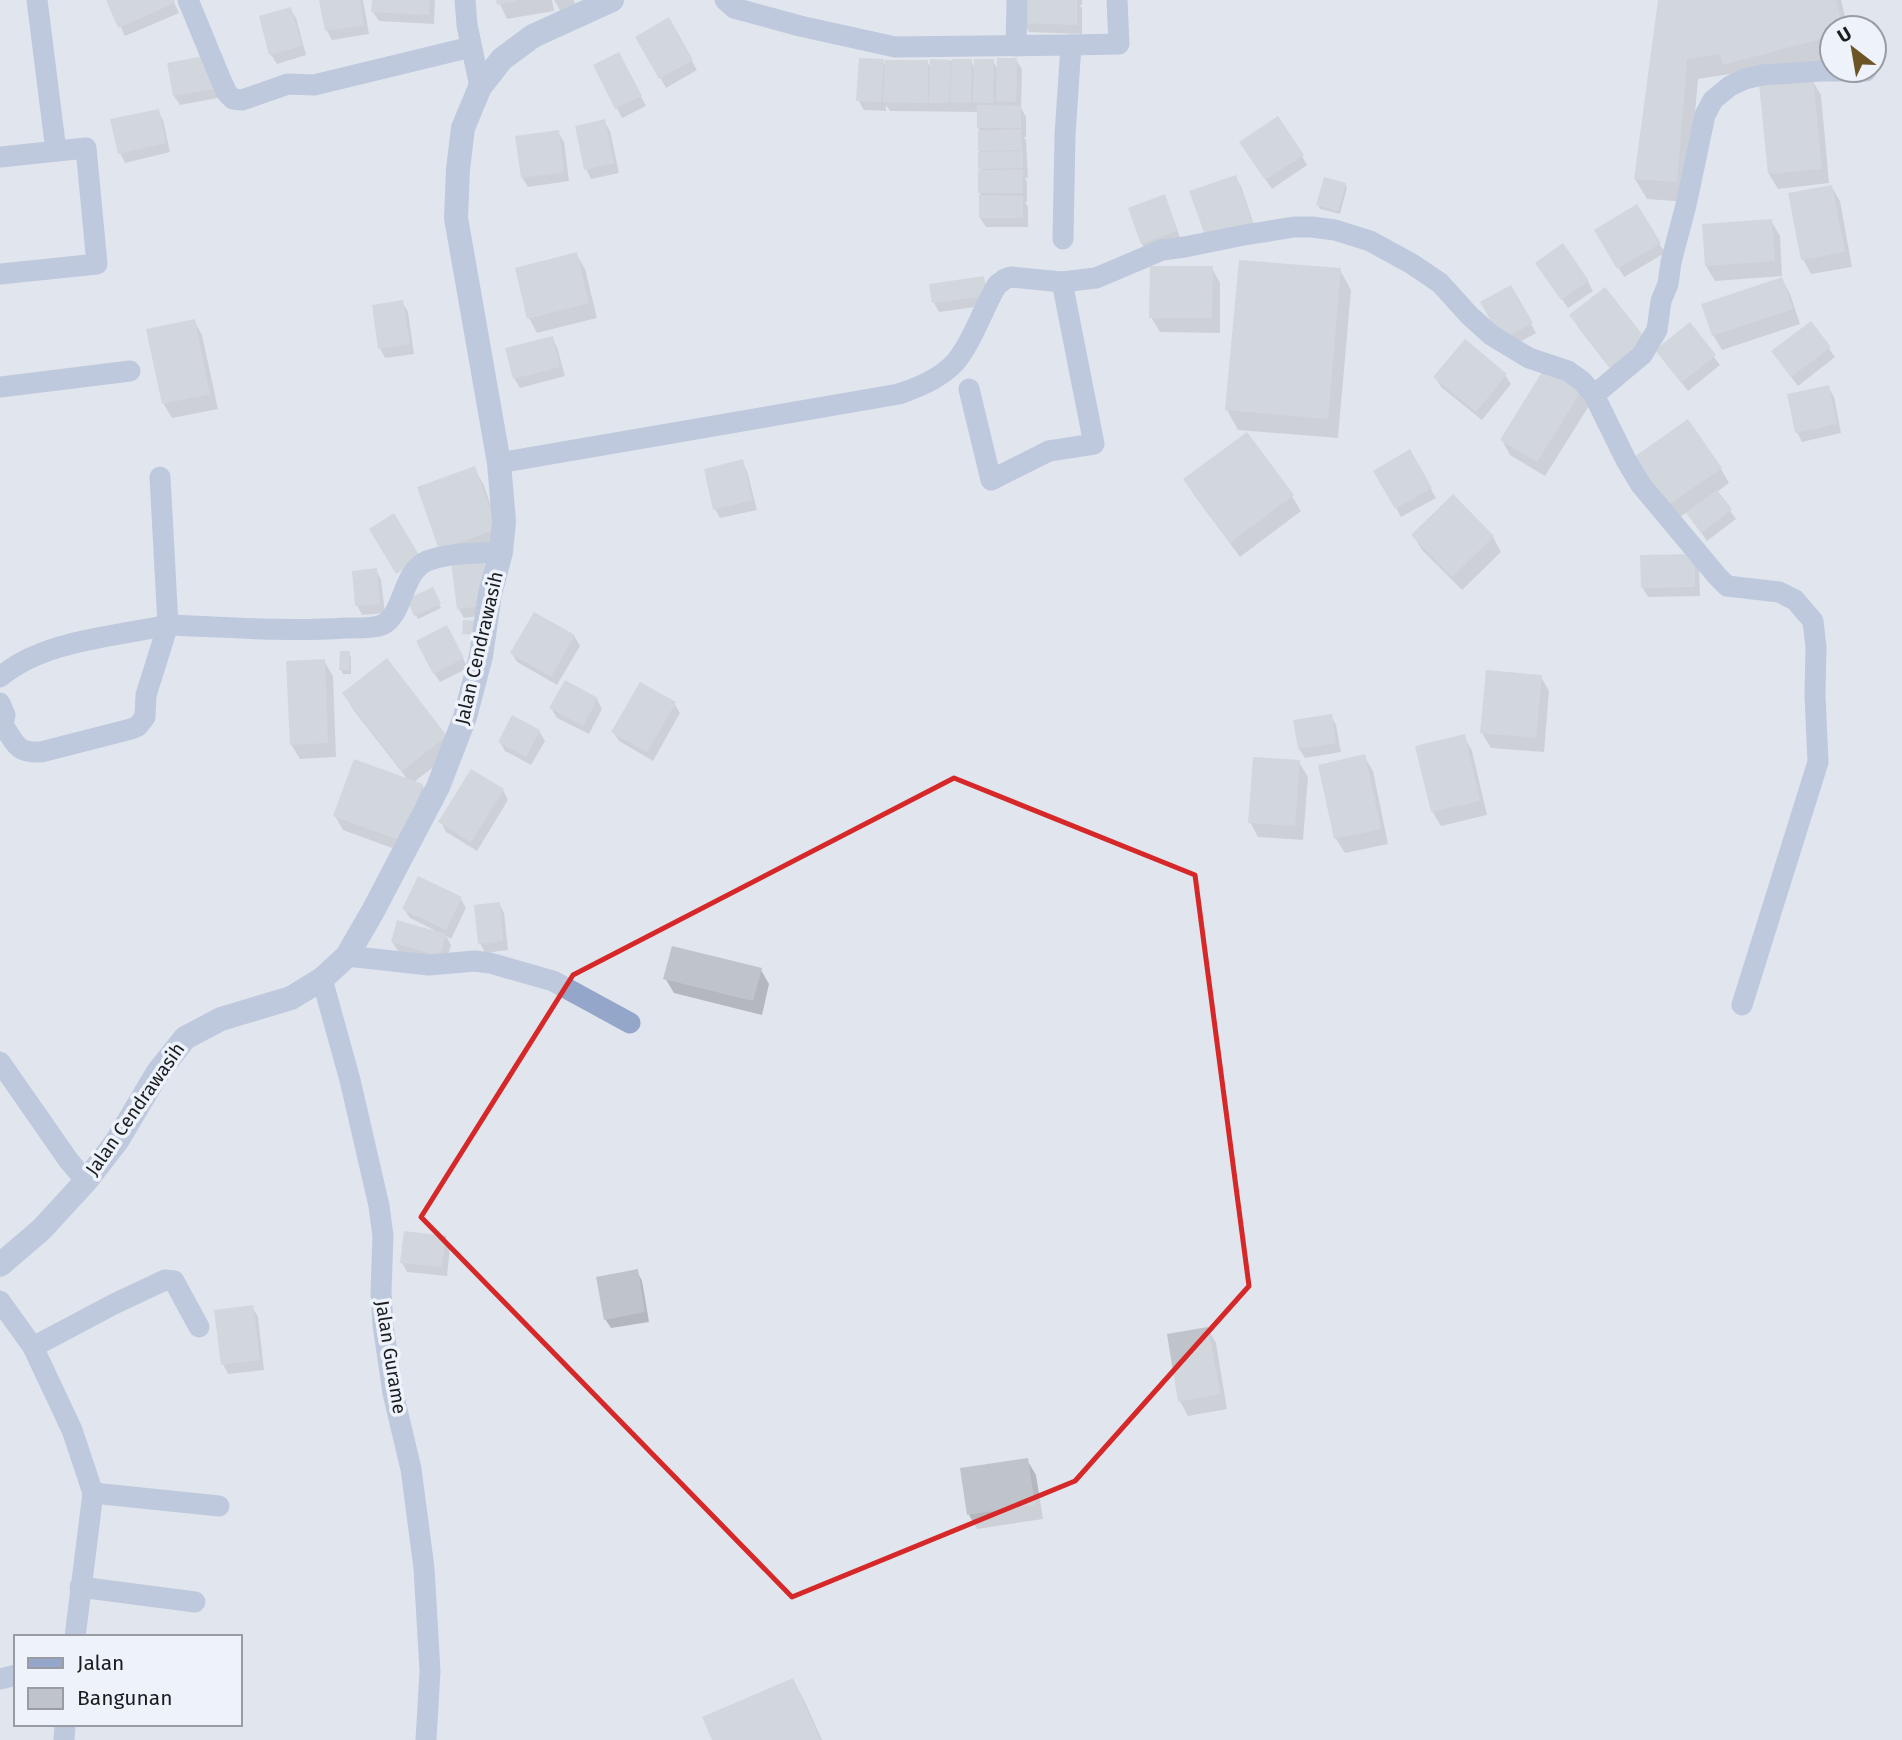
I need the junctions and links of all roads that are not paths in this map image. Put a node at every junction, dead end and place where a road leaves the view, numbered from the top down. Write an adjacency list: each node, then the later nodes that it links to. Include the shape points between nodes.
1 (37, 0): 13 (street)
2 (188, 0): 10 (street, via 233,99 288,84 314,85)
3 (465, 0): 10 (street)
4 (612, 0): 12 (street, Jalan Cendrawasih, via 533,36 502,59)
5 (724, 0): 9 (street, via 734,8 895,47)
6 (1017, 0): 9 (street)
7 (1117, 0): 8 (street, via 1119,44)
8 (1071, 45): 9 (street); 15 (street)
9 (1016, 46)
10 (471, 47): 12 (street)
11 (1818, 71): 21 (street, via 1745,79 1713,100 1705,115 1657,330 1642,355)
12 (480, 86): 22 (street, Jalan Cendrawasih, via 463,128 456,218)
13 (57, 151): 14 (street); 16 (street, via 86,148 97,264)
14 (0, 157)
15 (1063, 239)
16 (0, 274)
17 (1062, 282): 20 (street, via 1094,444 1049,451 991,480); 21 (street, via 1096,278 1162,250 1294,227 1335,230 1370,241 1412,264 1440,283 1491,335 1529,358 1568,371); 22 (street, via 1005,279 997,285 951,367 899,394)
18 (130, 371): 19 (street)
19 (0, 387)
20 (969, 389)
21 (1594, 396): 31 (street, via 1641,485 1718,577 1727,586 1779,592 1795,600 1813,621 1818,762)
22 (499, 463): 24 (street, Jalan Cendrawasih, via 504,521)
23 (160, 477): 25 (street)
24 (501, 552): 25 (street, via 427,561 411,576 390,620 379,626 306,631); 29 (street, Jalan Cendrawasih, via 465,717 438,787)
25 (168, 625): 26 (street, via 61,646 29,658); 28 (street, via 146,695 145,716 138,726 27,753)
26 (0, 677)
27 (0, 703): 28 (street, via 5,715)
28 (1, 726)
29 (348, 956): 30 (street, Jalan Cendrawasih); 32 (street, via 429,965 489,964 553,981)
30 (322, 979): 34 (street, Jalan Cendrawasih, via 290,998 221,1019 184,1038); 44 (street, Jalan Gurame, via 379,1206 383,1325 411,1469 424,1568 430,1671)
31 (1742, 1005)
32 (630, 1023)
33 (0, 1062): 34 (street)
34 (86, 1181): 35 (street, Jalan Cendrawasih, via 43,1229)
35 (0, 1265)
36 (0, 1301): 38 (street)
37 (199, 1327): 38 (street, via 174,1281 165,1280)
38 (33, 1347): 39 (street, via 72,1430)
39 (93, 1493): 40 (street); 41 (street)
40 (219, 1506)
41 (80, 1587): 42 (street); 43 (street)
42 (195, 1601)
43 (75, 1635)
44 (426, 1740)

